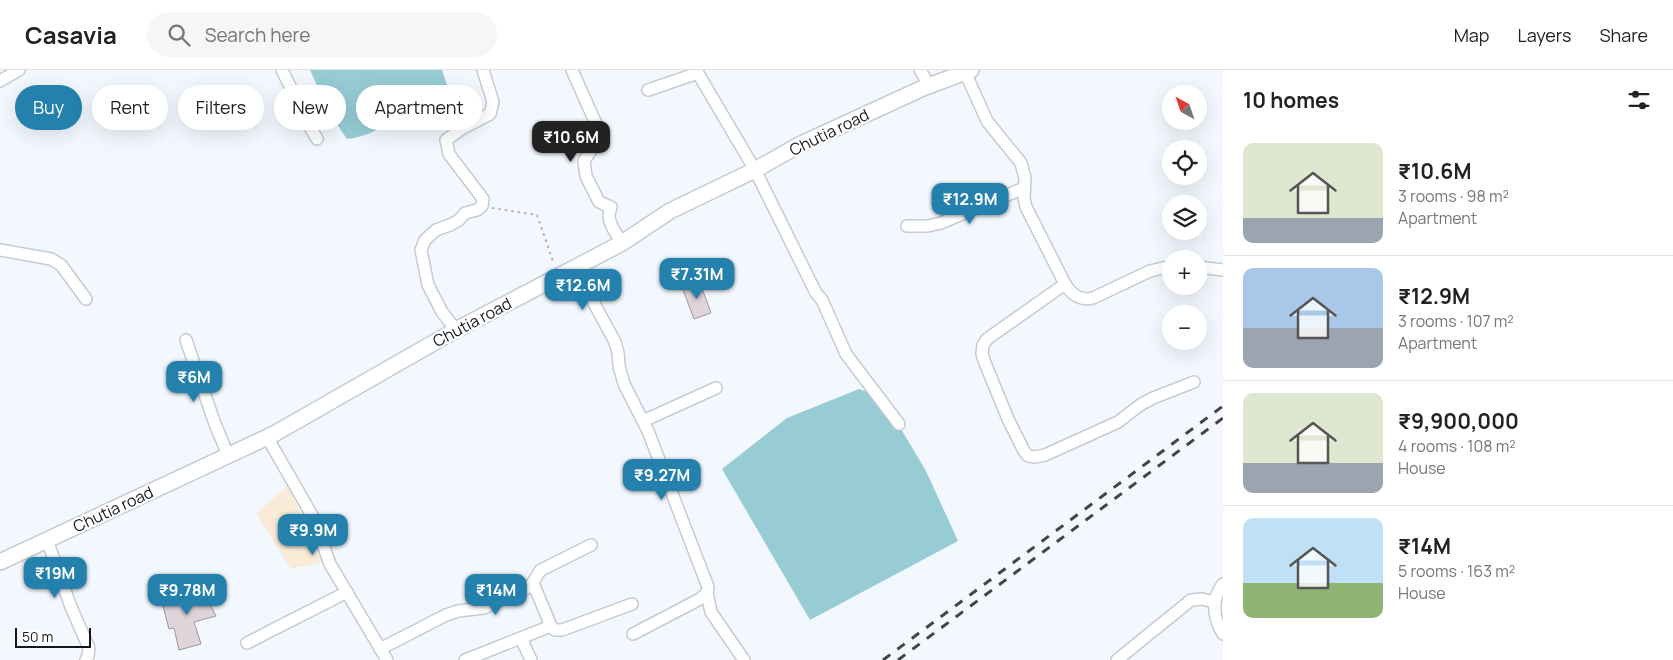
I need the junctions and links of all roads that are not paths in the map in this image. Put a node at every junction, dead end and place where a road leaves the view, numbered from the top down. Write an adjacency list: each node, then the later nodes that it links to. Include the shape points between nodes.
1 (19, 70): 8 (street)
2 (282, 70): 11 (street)
3 (482, 70): 23 (street, via 493,102 490,114 446,140 449,154 483,199 482,206 436,230 425,240 421,250 428,285)
4 (572, 70): 15 (street, via 601,135 584,161 586,176 600,202 611,207 608,214 611,225)
5 (920, 70): 9 (street)
6 (968, 71): 9 (street, Chutia road); 13 (street, via 987,121 1021,162)
7 (697, 72): 10 (street); 12 (street)
8 (0, 81)
9 (929, 86): 12 (street, Chutia road, via 799,145)
10 (648, 90)
11 (317, 138)
12 (755, 170): 15 (street, Chutia road, via 670,212); 28 (street, via 846,354)
13 (1024, 188): 14 (street, via 941,223); 21 (street, via 1026,207)
14 (908, 226)
15 (622, 242): 17 (street, Chutia road)
16 (0, 250): 22 (street, via 51,259 61,265)
17 (575, 268): 23 (street, Chutia road); 27 (street, via 615,342 624,384)
18 (1162, 268): 21 (street, via 1086,300 1073,295)
19 (1207, 268): 20 (street)
20 (1223, 270)
21 (1065, 284): 25 (street, via 983,345 982,354 999,398 1028,456 1045,455 1118,422 1140,405)
22 (86, 299)
23 (456, 330): 29 (street, Chutia road)
24 (186, 340): 30 (street)
25 (1194, 382)
26 (716, 388): 27 (street)
27 (643, 421): 37 (street, via 706,578)
28 (899, 424)
29 (267, 436): 30 (street, Chutia road); 36 (street, via 312,517 330,564)
30 (228, 455): 31 (street, Chutia road)
31 (47, 540): 33 (street, Chutia road); 46 (street, via 88,648)
32 (591, 545): 34 (street, via 541,570)
33 (0, 562)
34 (534, 583): 40 (street); 45 (street, via 484,608 446,615)
35 (1223, 584): 38 (street)
36 (347, 592): 44 (street); 45 (street)
37 (707, 593): 41 (street); 49 (street, via 711,612)
38 (1214, 602): 42 (street); 50 (street, via 1191,600)
39 (632, 604): 40 (street, via 562,630)
40 (551, 626): 43 (street)
41 (633, 634)
42 (1223, 634)
43 (521, 638): 47 (street); 48 (street)
44 (247, 643)
45 (381, 656)
46 (86, 660)
47 (465, 660)
48 (531, 660)
49 (744, 660)
50 (1117, 660)

